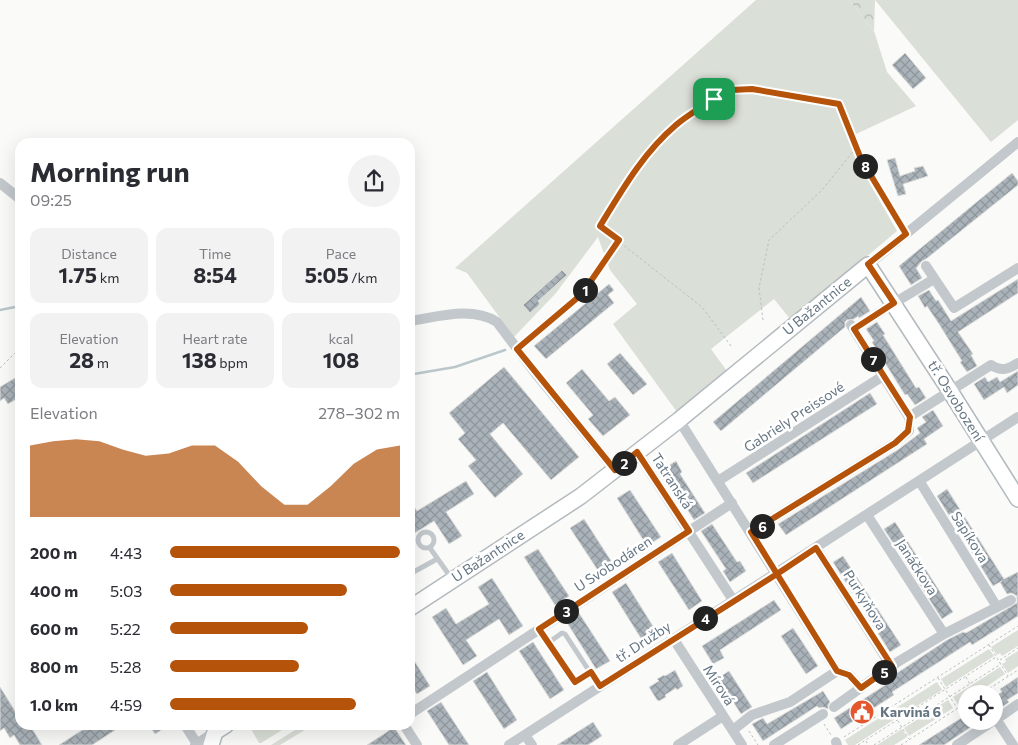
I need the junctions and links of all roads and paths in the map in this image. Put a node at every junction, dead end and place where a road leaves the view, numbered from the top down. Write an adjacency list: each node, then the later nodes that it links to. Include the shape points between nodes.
1 (1018, 142): 5 (street, U Bažantnice)
2 (856, 148): 5 (path); 6 (path, via 839,104 770,91 731,90 677,124 639,164 600,226); 13 (path, via 822,190 769,240 758,288)
3 (0, 183): 4 (street)
4 (15, 195)
5 (906, 234): 7 (street, U Bažantnice)
6 (619, 240): 14 (path, via 702,307); 15 (path, via 582,294)
7 (868, 264): 11 (street, tř. Osvobození); 23 (street, U Bažantnice)
8 (926, 266): 10 (street)
9 (1018, 268): 10 (street, via 954,308)
10 (934, 279): 11 (street)
11 (894, 303): 19 (street, via 852,327); 20 (street, tř. Osvobození)
12 (415, 320): 15 (street, via 464,313 489,317 497,322)
13 (763, 320)
14 (730, 346)
15 (517, 349): 26 (street)
16 (15, 353): 18 (path)
17 (1018, 363): 20 (street, via 1002,370 991,365)
18 (0, 368)
19 (884, 376): 21 (street); 27 (street, Gabriely Preissové)
20 (950, 391): 21 (street); 24 (street, tř. Osvobození)
21 (910, 417): 33 (street, via 908,431 895,443)
22 (1018, 418): 24 (street, tř. Družby)
23 (678, 420): 25 (street, U Bažantnice); 27 (street)
24 (981, 440): 28 (street, tř. Družby); 29 (street, tř. Osvobození)
25 (637, 452): 26 (street, U Bažantnice); 32 (street, Tatranská)
26 (615, 470): 39 (street, U Bažantnice, via 581,496)
27 (718, 481): 30 (street)
28 (920, 482): 31 (street, tř. Družby); 43 (street, Sapíkova)
29 (1018, 499)
30 (732, 503): 32 (street, U Svobodáren); 33 (street)
31 (867, 515): 35 (street, tř. Družby); 46 (street, Janáčkova)
32 (689, 531): 40 (street, Tatranská); 45 (street, U Svobodáren)
33 (751, 532): 38 (street)
34 (430, 548): 36 (lane)
35 (816, 548): 38 (street, tř. Družby); 54 (street, Purkyňova)
36 (437, 559): 37 (lane); 39 (lane)
37 (415, 571)
38 (777, 574): 40 (street, tř. Družby); 56 (street)
39 (452, 580): 42 (street, U Bažantnice)
40 (733, 600): 47 (street, tř. Družby)
41 (1011, 600): 43 (street)
42 (415, 605)
43 (997, 606): 46 (street)
44 (1018, 626): 49 (path)
45 (539, 629): 48 (lane); 72 (street, U Svobodáren)
46 (944, 634): 54 (street)
47 (673, 638): 63 (street, tř. Družby); 76 (street, Mírová)
48 (548, 643): 57 (lane, via 575,682); 57 (lane, via 565,634)
49 (988, 645): 51 (path); 60 (path)
50 (1018, 648): 52 (path)
51 (996, 657): 52 (path); 58 (path)
52 (999, 661): 53 (path)
53 (1001, 664): 59 (path); 61 (path)
54 (892, 666): 64 (street)
55 (1018, 670): 59 (path)
56 (837, 671): 64 (street, via 849,675); 78 (street, via 790,702 752,715)
57 (591, 672): 63 (lane)
58 (966, 676): 61 (path); 65 (path)
59 (1008, 676): 62 (path)
60 (937, 677): 65 (path); 70 (path)
61 (970, 684): 66 (path)
62 (994, 685)
63 (600, 686): 85 (street, tř. Družby)
64 (861, 688): 69 (street)
65 (945, 689): 66 (path); 68 (path)
66 (950, 697): 71 (path); 73 (path)
67 (1018, 704): 75 (street)
68 (919, 706): 73 (path); 77 (path)
69 (834, 707)
70 (890, 708): 77 (path); 89 (path)
71 (958, 709): 87 (path)
72 (415, 711)
73 (924, 714): 79 (path)
74 (821, 715): 89 (path); 96 (street)
75 (1003, 715)
76 (723, 716): 82 (street, Mírová); 93 (street)
77 (897, 720): 79 (path); 88 (path)
78 (744, 722): 82 (street); 95 (path)
79 (902, 727): 87 (path); 99 (path)
80 (194, 730): 86 (street)
81 (407, 730): 90 (street)
82 (733, 730): 94 (street, Mírová)
83 (980, 730): 101 (street)
84 (1001, 730): 102 (street)
85 (525, 734): 91 (street, tř. Družby); 92 (street)
86 (209, 738)
87 (910, 739): 100 (path)
88 (865, 740): 97 (path); 98 (path)
89 (837, 744)
90 (417, 745)
91 (509, 745)
92 (532, 745)
93 (678, 745)
94 (742, 745)
95 (758, 745)
96 (774, 745)
97 (858, 745)
98 (868, 745)
99 (874, 745)
100 (901, 745)
101 (957, 745)
102 (1013, 745)

